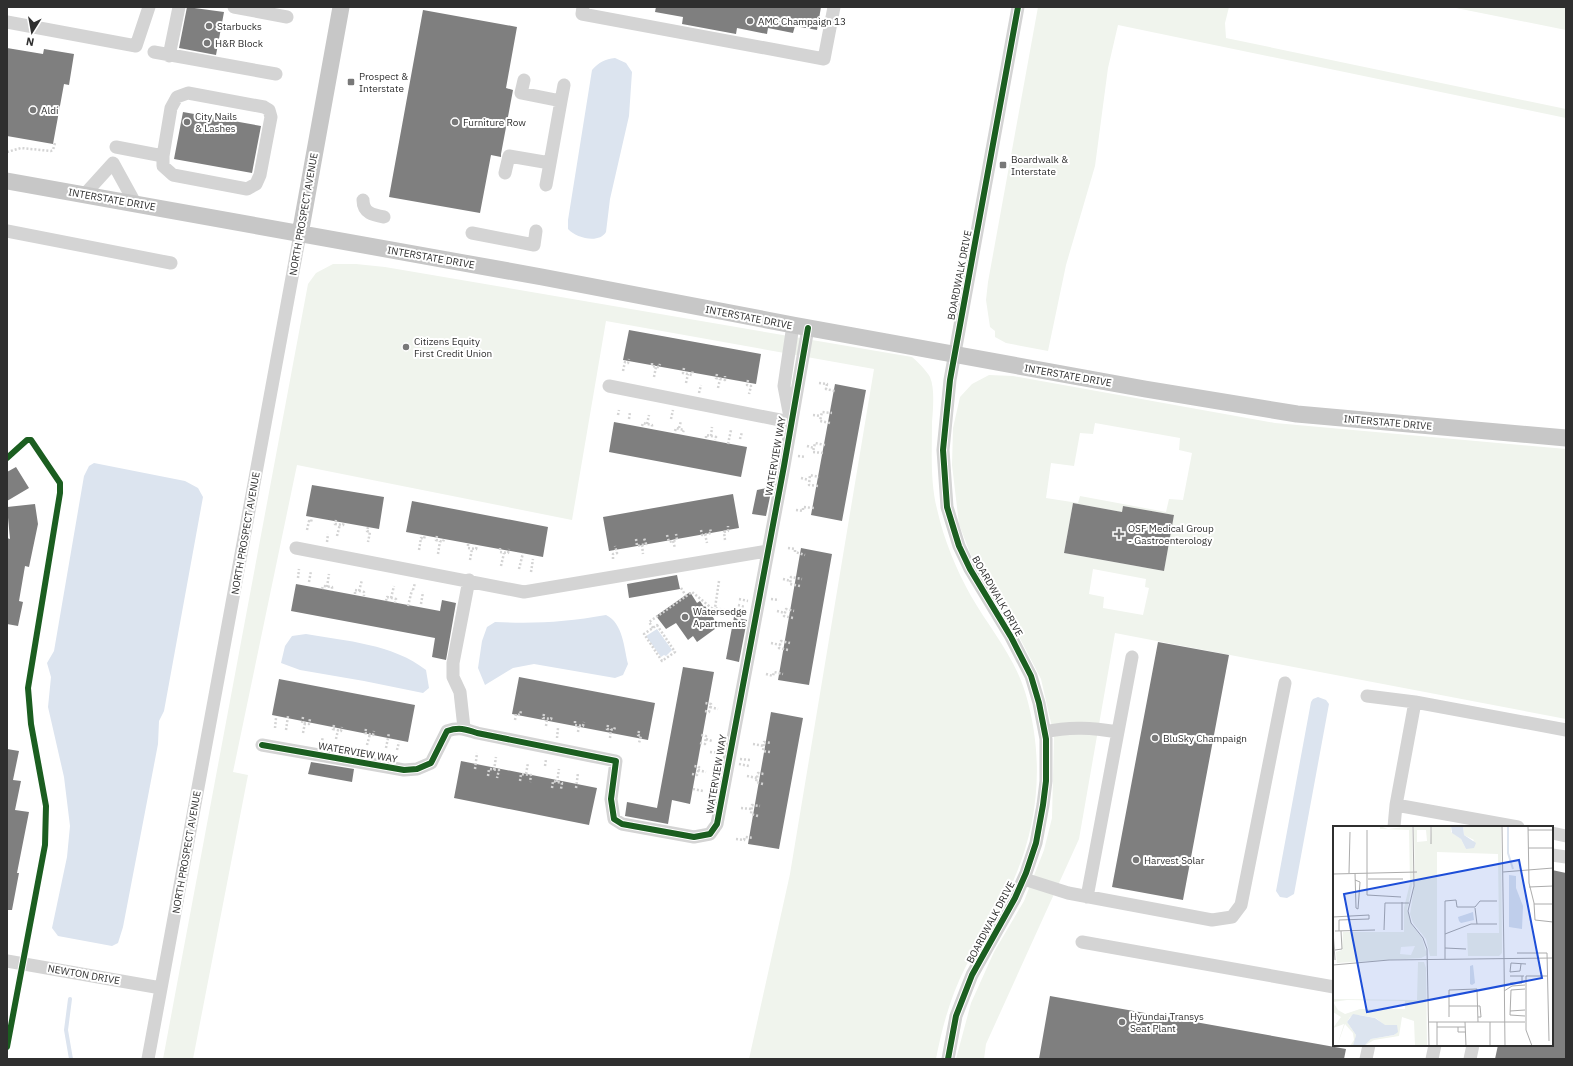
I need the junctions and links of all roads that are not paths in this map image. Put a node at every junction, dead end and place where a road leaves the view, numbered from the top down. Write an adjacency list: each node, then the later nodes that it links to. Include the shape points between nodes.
1 (149, 7): 9 (street, via 136,46)
2 (179, 7): 11 (street)
3 (234, 7): 8 (street)
4 (341, 7): 29 (main road, NORTH PROSPECT AVENUE)
5 (583, 7): 6 (street, via 582,14 824,59)
6 (834, 7)
7 (1018, 7): 32 (street, BOARDWALK DRIVE)
8 (287, 17)
9 (7, 22)
10 (154, 52): 11 (street)
11 (169, 56): 12 (street)
12 (276, 74)
13 (524, 80): 15 (street, via 521,94)
14 (564, 85): 15 (street)
15 (561, 101): 18 (street)
16 (116, 147): 17 (street)
17 (162, 156): 17 (street, via 163,166 173,174 247,189 256,184 260,175 271,117 269,110 188,93 176,97 171,108)
18 (550, 164): 19 (street, via 509,156); 21 (street)
19 (505, 173)
20 (7, 181): 22 (main road, INTERSTATE DRIVE)
21 (546, 185)
22 (84, 195): 24 (main road, INTERSTATE DRIVE); 24 (street, via 113,163)
23 (363, 200): 25 (street, via 366,211)
24 (135, 203): 29 (main road, INTERSTATE DRIVE)
25 (384, 217)
26 (7, 231): 30 (street)
27 (536, 231): 28 (street, via 534,245)
28 (472, 233)
29 (300, 234): 31 (main road, INTERSTATE DRIVE); 60 (street, NORTH PROSPECT AVENUE)
30 (171, 263)
31 (800, 326): 32 (main road, INTERSTATE DRIVE); 34 (street, WATERVIEW WAY)
32 (955, 355): 35 (main road, INTERSTATE DRIVE, via 1297,414); 45 (street, BOARDWALK DRIVE, via 943,450 947,507 959,546 970,569 1031,676)
33 (609, 386): 34 (street, WATERVIEW WAY)
34 (790, 422): 37 (street, WATERVIEW WAY)
35 (1566, 438)
36 (296, 548): 38 (street)
37 (768, 552): 38 (street, via 524,592); 43 (street, WATERVIEW WAY, via 717,824 710,834 694,837 622,824 614,819 611,799 616,761 477,733)
38 (469, 580): 43 (street, via 453,663 453,677 460,692)
39 (1132, 657): 46 (street)
40 (1285, 683): 56 (street, via 1241,905 1232,917 1212,920)
41 (1367, 696): 42 (street)
42 (1415, 702): 44 (street); 48 (street)
43 (464, 728): 47 (street, WATERVIEW WAY, via 447,731 431,763 417,769 404,770)
44 (1566, 730)
45 (1045, 732): 46 (street, via 1061,728 1093,728); 55 (street, BOARDWALK DRIVE, via 1044,805 1036,843)
46 (1118, 732): 56 (street)
47 (262, 745)
48 (1396, 805): 49 (street); 50 (street)
49 (1394, 826)
50 (1512, 826)
51 (1553, 833): 52 (street)
52 (1566, 836)
53 (1553, 855): 54 (street)
54 (1566, 857)
55 (1024, 879): 56 (street); 65 (street, BOARDWALK DRIVE, via 972,975 956,1016)
56 (1087, 897)
57 (1082, 942): 59 (street)
58 (7, 961): 60 (street, NEWTON DRIVE)
59 (1333, 987)
60 (161, 988): 64 (street, NORTH PROSPECT AVENUE)
61 (1369, 1046): 66 (street)
62 (1435, 1046): 67 (street)
63 (1473, 1046): 68 (street)
64 (148, 1059)
65 (948, 1059)
66 (1366, 1059)
67 (1432, 1059)
68 (1470, 1059)

